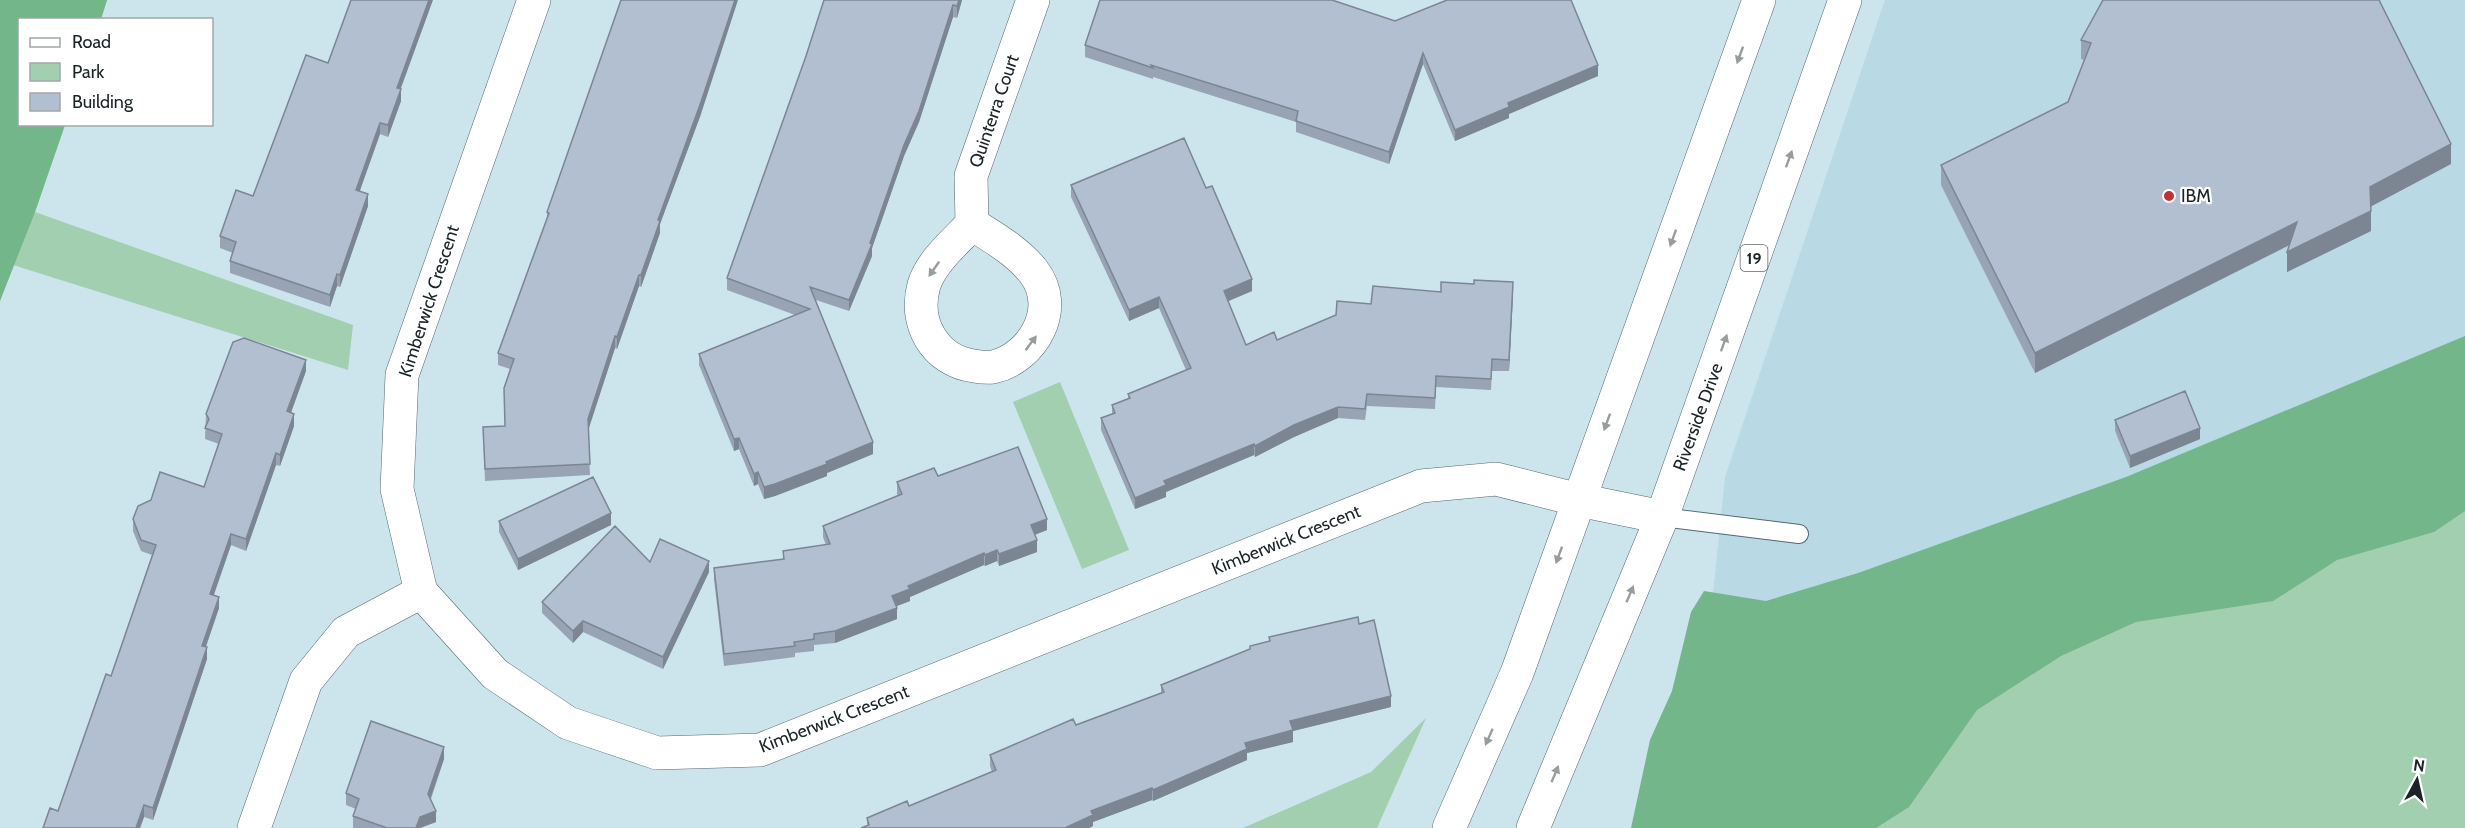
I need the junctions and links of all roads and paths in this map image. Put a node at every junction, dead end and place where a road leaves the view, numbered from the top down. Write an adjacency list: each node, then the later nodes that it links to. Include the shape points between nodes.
1 (534, 0): 9 (street, Kimberwick Crescent, via 402,375 397,489)
2 (1033, 0): 5 (street, Quinterra Court, via 971,176)
3 (1760, 0): 6 (street, one-way to 6)
4 (1845, 0): 7 (street, Riverside Drive / 19, one-way to 4)
5 (972, 224)
6 (1579, 500): 7 (street, Kimberwick Crescent); 9 (street, Kimberwick Crescent, via 1496,479 1421,486 760,750 657,753 568,723 495,674); 11 (street, one-way to 11, via 1517,673)
7 (1662, 517): 8 (lane); 12 (street, Riverside Drive / 19, one-way to 7)
8 (1799, 534)
9 (421, 592): 10 (street, via 346,632 306,681)
10 (254, 828)
11 (1449, 828)
12 (1533, 828)

